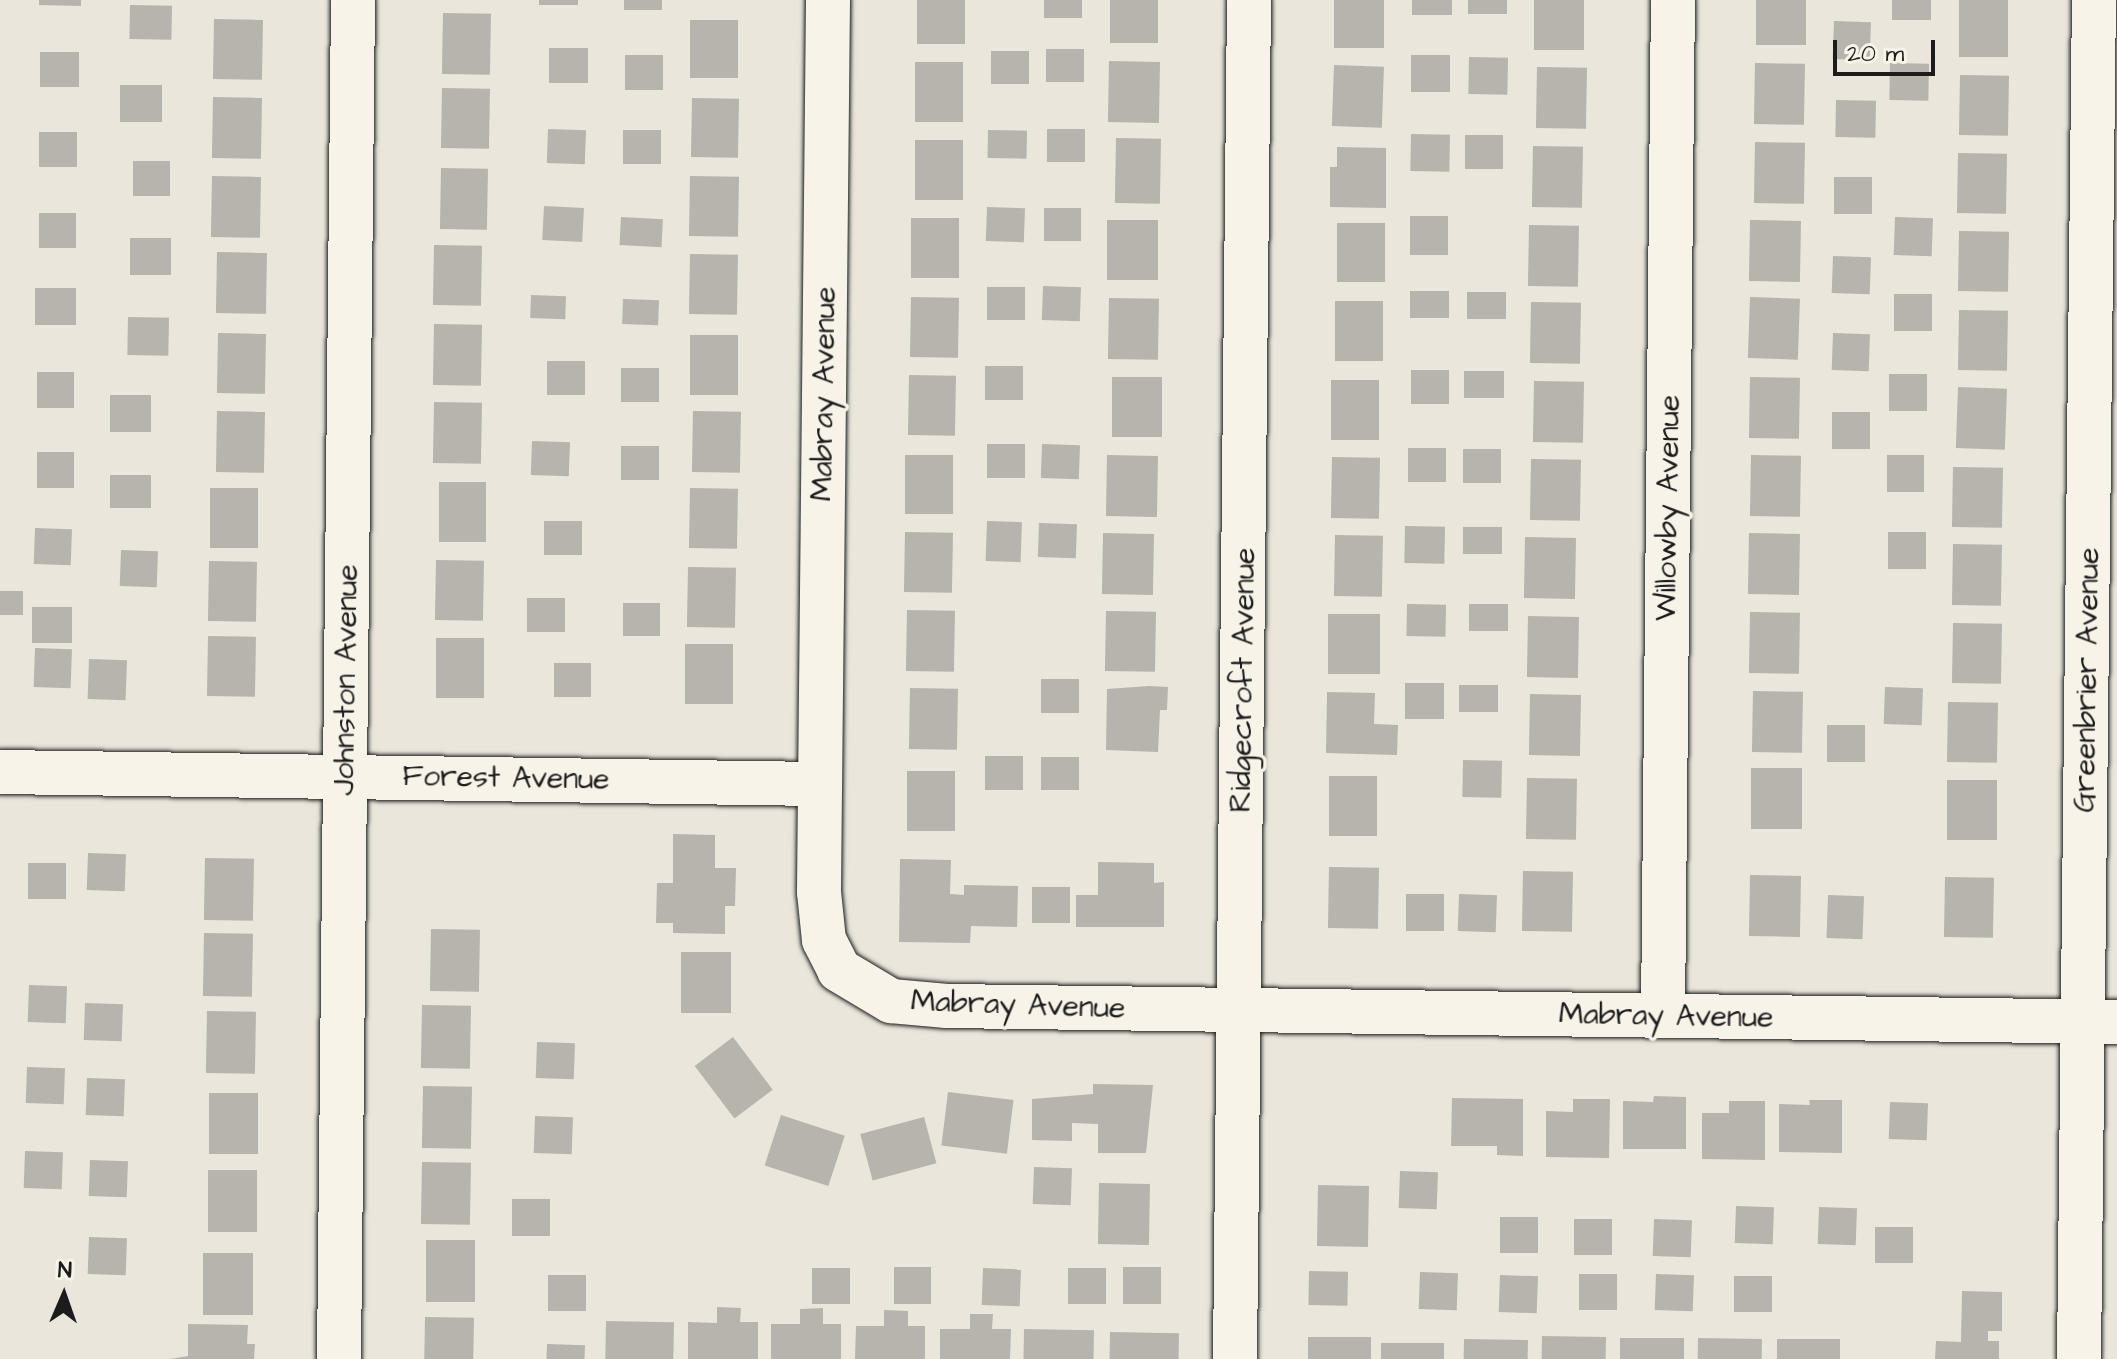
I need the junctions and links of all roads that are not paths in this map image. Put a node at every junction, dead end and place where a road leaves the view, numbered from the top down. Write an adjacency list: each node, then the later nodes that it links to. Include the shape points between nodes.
1 (353, 0): 7 (street, Johnston Avenue)
2 (828, 0): 8 (street, Mabray Avenue)
3 (1249, 0): 9 (street, Ridgecroft Avenue)
4 (1673, 0): 10 (street, Willowby Avenue)
5 (2094, 0): 11 (street, Greenbrier Avenue)
6 (0, 772): 7 (street, Forest Avenue)
7 (345, 776): 8 (street, Forest Avenue); 12 (street, Johnston Avenue)
8 (820, 784): 9 (street, Mabray Avenue, via 824,940 839,970 867,991 891,1001 947,1006)
9 (1239, 1011): 10 (street, Mabray Avenue); 13 (street, Ridgecroft Avenue)
10 (1663, 1016): 11 (street, Mabray Avenue)
11 (2100, 1022): 14 (street, Greenbrier Avenue)
12 (339, 1359)
13 (1235, 1359)
14 (2079, 1359)

